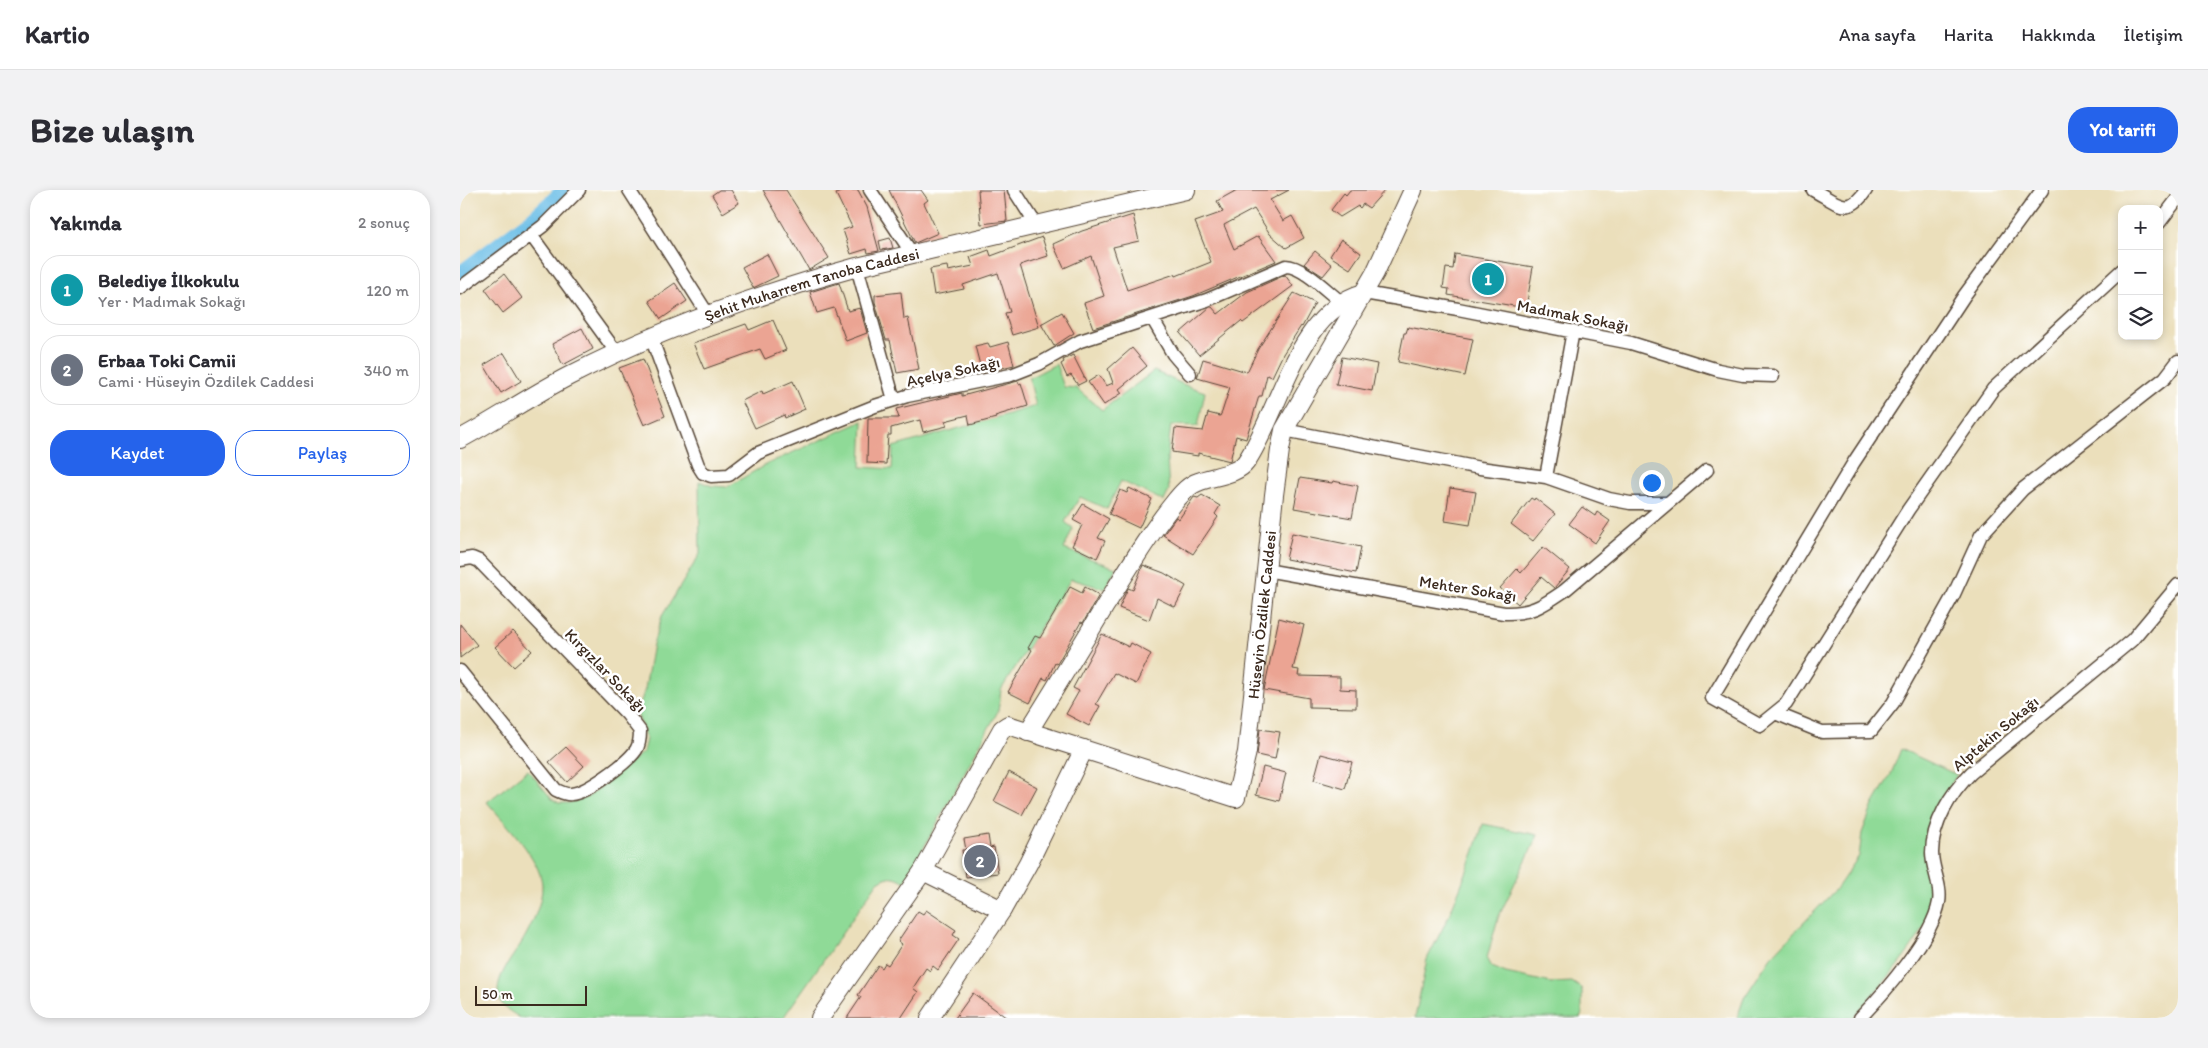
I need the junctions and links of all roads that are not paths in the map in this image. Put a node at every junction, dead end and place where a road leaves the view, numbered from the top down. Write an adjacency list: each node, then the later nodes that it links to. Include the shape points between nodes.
1 (579, 190): 14 (street)
2 (628, 190): 21 (street)
3 (870, 190): 15 (street)
4 (1014, 190): 13 (street)
5 (1186, 190): 10 (street, Şehit Muharrem Tanoba Caddesi)
6 (1413, 190): 19 (street, Hüseyin Özdilek Caddesi, via 1385,255)
7 (1813, 190): 8 (street, via 1850,207)
8 (1866, 190)
9 (2042, 190): 39 (street, via 1964,296 1854,462 1712,698 1760,725)
10 (1156, 194): 13 (street, Şehit Muharrem Tanoba Caddesi)
11 (2178, 198): 12 (street)
12 (2163, 218)
13 (1037, 226): 15 (street, Şehit Muharrem Tanoba Caddesi)
14 (531, 235): 18 (street); 25 (street)
15 (913, 255): 16 (street, Şehit Muharrem Tanoba Caddesi)
16 (857, 267): 21 (street, Şehit Muharrem Tanoba Caddesi); 29 (street)
17 (2118, 274): 39 (street, via 1993,389 1908,510 1786,704)
18 (460, 288)
19 (1364, 293): 20 (street); 23 (street, Madımak Sokağı); 30 (street, Hüseyin Özdilek Caddesi)
20 (1341, 302): 22 (street, Açelya Sokağı, via 1302,271 1286,266 1207,300); 40 (street, via 1306,343 1246,462 1242,467 1197,482 1178,498 1128,568)
21 (709, 316): 24 (street, Şehit Muharrem Tanoba Caddesi)
22 (1152, 318): 27 (street, via 1173,354); 29 (street, Açelya Sokağı, via 1080,341 1011,375)
23 (1574, 331): 28 (street, Madımak Sokağı, via 1631,343 1718,370); 33 (street)
24 (651, 337): 25 (street, Şehit Muharrem Tanoba Caddesi); 29 (street, Açelya Sokağı, via 698,465 703,473 711,476 729,475 758,453)
25 (617, 352): 31 (street, Şehit Muharrem Tanoba Caddesi)
26 (2178, 361): 39 (street, via 2165,378 2023,489 1981,535 1954,594 1893,703 1871,731 1822,732)
27 (1190, 374)
28 (1773, 376)
29 (894, 400)
30 (1284, 430): 33 (street, via 1480,468); 36 (street, Hüseyin Özdilek Caddesi)
31 (460, 439)
32 (1707, 470): 34 (street, Mehter Sokağı)
33 (1546, 477): 34 (street, via 1609,499 1630,503)
34 (1668, 503): 36 (street, Mehter Sokağı, via 1564,591 1544,605 1519,613 1504,613)
35 (460, 560): 38 (street, Kırgızlar Sokağı, via 472,558 479,561 627,714 640,731 637,749 582,792 571,794 556,790)
36 (1266, 570): 41 (street, Hüseyin Özdilek Caddesi, via 1247,752 1236,798)
37 (2178, 585): 46 (street, Alptekin Sokağı, via 2132,640 1957,787 1943,813 1932,853 1939,892 1937,911 1906,964)
38 (460, 672)
39 (1775, 714)
40 (1028, 732): 41 (street, Hüseyin Özdilek Caddesi); 42 (street, Hüseyin Özdilek Caddesi, via 1008,725 1002,729)
41 (1084, 749): 43 (street)
42 (923, 871): 43 (street); 44 (street, Hüseyin Özdilek Caddesi)
43 (1002, 910): 45 (street)
44 (820, 1018)
45 (930, 1018)
46 (1860, 1018)

